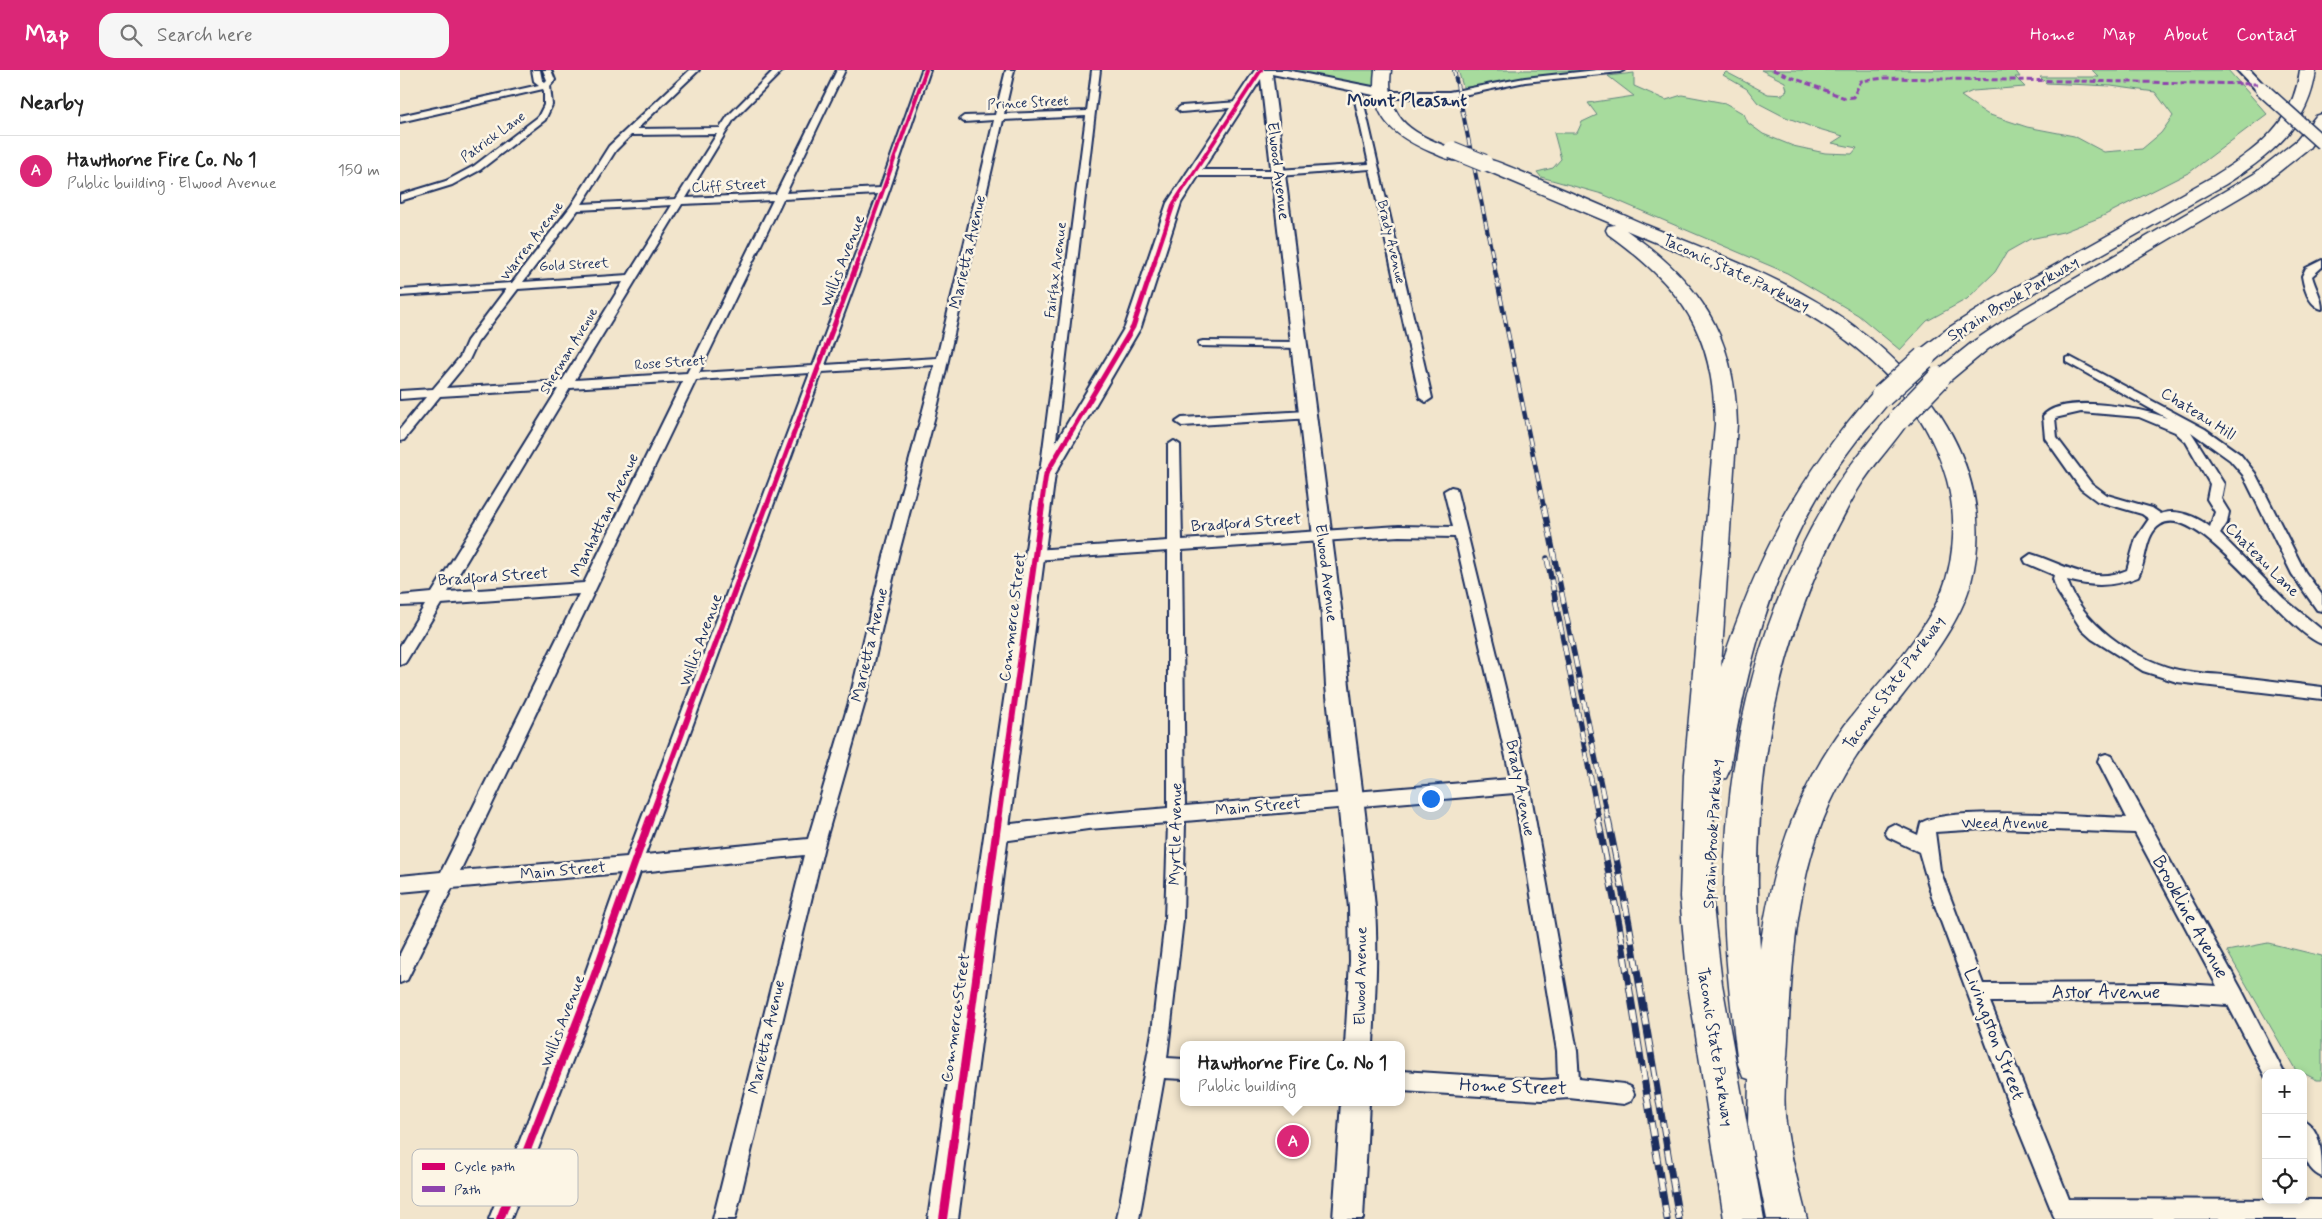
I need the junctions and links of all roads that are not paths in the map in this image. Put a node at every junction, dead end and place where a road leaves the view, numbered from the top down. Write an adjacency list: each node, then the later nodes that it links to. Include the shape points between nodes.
1 (536, 70): 16 (street, via 538,81)
2 (547, 70): 16 (street, Patrick Lane, via 551,80)
3 (695, 70): 28 (street, Warren Avenue)
4 (779, 70): 27 (street, Sherman Avenue)
5 (841, 70): 36 (street, Manhattan Avenue)
6 (926, 70): 35 (street, Willis Avenue)
7 (1010, 70): 23 (street, Marietta Avenue)
8 (1096, 70): 22 (street, Fairfax Avenue)
9 (1262, 70): 19 (street, Commerce Street, via 1266,72); 20 (street, Commerce Street)
10 (1268, 70): 17 (street)
11 (1383, 70): 18 (highway)
12 (1395, 70): 18 (highway)
13 (1620, 70): 18 (street, via 1525,80 1438,96)
14 (2243, 70): 30 (street, bridge)
15 (2306, 73): 55 (highway, Sprain Brook Parkway, bridge, via 2301,103 2287,125 2248,161 2220,180 1998,304 1962,328 1924,358)
16 (546, 86): 24 (street, Patrick Lane); 37 (street, Patrick Lane, via 548,105 542,118 484,163 449,183)
17 (1356, 87): 18 (street); 31 (street, Brady Avenue)
18 (1387, 93): 32 (highway, Taconic State Parkway, via 1410,125 1453,153)
19 (1269, 104): 34 (street, Elwood Avenue)
20 (1239, 105): 21 (street); 33 (street, Commerce Street)
21 (1180, 109)
22 (1092, 113): 23 (street, Prince Street); 60 (street, Fairfax Avenue)
23 (999, 118): 25 (street, Prince Street); 48 (street, Marietta Avenue)
24 (400, 119)
25 (964, 119)
26 (2322, 119): 30 (highway, Sprain Brook Parkway)
27 (722, 131): 28 (street); 38 (street, Sherman Avenue)
28 (627, 132): 39 (street, Warren Avenue, via 612,148)
29 (2322, 135): 30 (highway)
30 (2312, 144): 55 (highway, Sprain Brook Parkway, bridge, via 2245,188 2013,322 1939,378)
31 (1374, 166): 34 (street); 54 (street, Brady Avenue)
32 (1484, 166): 97 (highway, Taconic State Parkway, via 1584,212 1648,255 1675,281 1696,308 1712,337 1723,370 1726,418 1705,685 1696,863 1700,954); 101 (highway, Taconic State Parkway, via 1758,279 1823,314 1869,348 1909,387 1935,424 1959,476 1966,516 1966,543 1953,597 1928,640 1835,762 1798,843 1785,891 1777,942)
33 (1192, 173): 34 (street); 60 (street, Commerce Street, via 1174,203 1133,327)
34 (1278, 173): 46 (street, Elwood Avenue)
35 (884, 191): 36 (street, Cliff Street); 49 (street, Willis Avenue)
36 (781, 197): 38 (street, Cliff Street); 50 (street, Manhattan Avenue)
37 (400, 198)
38 (678, 202): 39 (street, Cliff Street); 41 (street, Sherman Avenue)
39 (575, 207): 42 (street, Warren Avenue)
40 (2322, 263): 44 (street, via 2310,270 2307,276 2310,291)
41 (631, 278): 42 (street, Gold Street); 51 (street, Sherman Avenue)
42 (518, 284): 43 (street, Gold Street); 52 (street, Warren Avenue, via 478,333 465,358)
43 (400, 293)
44 (2322, 306)
45 (1202, 344): 46 (street)
46 (1299, 345): 56 (street, Elwood Avenue)
47 (2070, 360): 73 (street, Chateau Hill, via 2217,441 2235,457 2249,473 2299,574)
48 (942, 361): 49 (street, Rose Street); 84 (street, Marietta Avenue, via 857,702)
49 (817, 368): 50 (street, Rose Street); 86 (street, Willis Avenue)
50 (693, 376): 51 (street, Rose Street); 70 (street, Manhattan Avenue)
51 (566, 384): 52 (street, Rose Street); 71 (street, Sherman Avenue)
52 (436, 394): 53 (street, Rose Street); 58 (street, Warren Avenue)
53 (400, 396)
54 (1426, 398)
55 (1891, 407): 97 (highway, Sprain Brook Parkway, via 1833,455 1788,527 1754,611 1732,681 1716,759 1709,851 1709,957); 101 (highway, Sprain Brook Parkway, via 1811,552 1775,646 1756,720 1745,806 1742,902 1750,1009)
56 (1307, 415): 57 (street); 65 (street, Elwood Avenue)
57 (1182, 422)
58 (400, 437)
59 (1174, 445): 66 (street, Myrtle Avenue)
60 (1046, 474): 67 (street, Commerce Street)
61 (1451, 491): 63 (street, Brady Avenue)
62 (2158, 519): 64 (street, Chateau Lane, via 2183,518); 64 (street, via 2147,511 2102,498 2086,486 2052,438 2049,416 2053,412 2080,409 2150,416 2185,433 2217,484 2212,498 2222,512 2220,523); 69 (street, via 2147,529 2133,574 2121,580 2102,582)
63 (1459, 532): 65 (street, Bradford Street, via 1399,530); 78 (street, Brady Avenue, via 1480,607)
64 (2212, 535): 74 (street, Chateau Lane, via 2234,553 2289,612)
65 (1321, 536): 66 (street, Bradford Street); 79 (street, Elwood Avenue)
66 (1177, 545): 67 (street, Bradford Street); 80 (street, Myrtle Avenue)
67 (1034, 555): 83 (street, Commerce Street)
68 (2031, 559): 69 (street)
69 (2062, 573): 76 (street, via 2060,579 2064,591 2087,626 2148,667 2176,676)
70 (589, 588): 71 (street, Bradford Street); 87 (street, Manhattan Avenue)
71 (436, 598): 72 (street, Bradford Street); 75 (street, Sherman Avenue)
72 (400, 601)
73 (2322, 606)
74 (2322, 638)
75 (400, 659)
76 (2322, 693)
77 (2106, 761): 81 (street, Brookline Avenue)
78 (1521, 785): 79 (street, Main Street); 98 (street, Brady Avenue, via 1567,1051)
79 (1350, 799): 80 (street, Main Street); 92 (street, Elwood Avenue, via 1362,908)
80 (1177, 814): 83 (street, Main Street); 93 (street, Myrtle Avenue, via 1174,920)
81 (2139, 826): 85 (street, Weed Avenue, via 1998,821 1933,824 1927,828); 91 (street, Brookline Avenue)
82 (1894, 832): 85 (street)
83 (995, 834): 110 (street, Commerce Street)
84 (815, 846): 86 (street, Main Street); 109 (street, Marietta Avenue)
85 (1927, 848): 90 (street, Livingston Street)
86 (633, 865): 87 (street, Main Street); 103 (street, Willis Avenue, via 589,991)
87 (447, 880): 88 (street, Main Street); 89 (street, Manhattan Avenue)
88 (400, 884)
89 (400, 974)
90 (1977, 993): 91 (street, Astor Avenue, via 2166,992); 107 (street, Livingston Street)
91 (2234, 996): 95 (street, Brookline Avenue)
92 (1359, 1041)
93 (1155, 1068): 94 (street); 111 (street, Myrtle Avenue)
94 (1180, 1069)
95 (2272, 1069)
96 (1405, 1081): 98 (street, Home Street, via 1542,1090)
97 (1720, 1084): 113 (highway, Taconic State Parkway)
98 (1569, 1088): 99 (street, Home Street)
99 (1624, 1094)
100 (1356, 1106): 112 (street)
101 (1766, 1120): 114 (highway, Taconic State Parkway)
102 (2307, 1138): 104 (street)
103 (527, 1149)
104 (2322, 1166)
105 (505, 1206): 108 (street, Willis Avenue)
106 (2322, 1211): 107 (street)
107 (2064, 1214)
108 (500, 1219)
109 (724, 1219)
110 (943, 1219)
111 (1128, 1219)
112 (1348, 1219)
113 (1744, 1219)
114 (1787, 1219)

